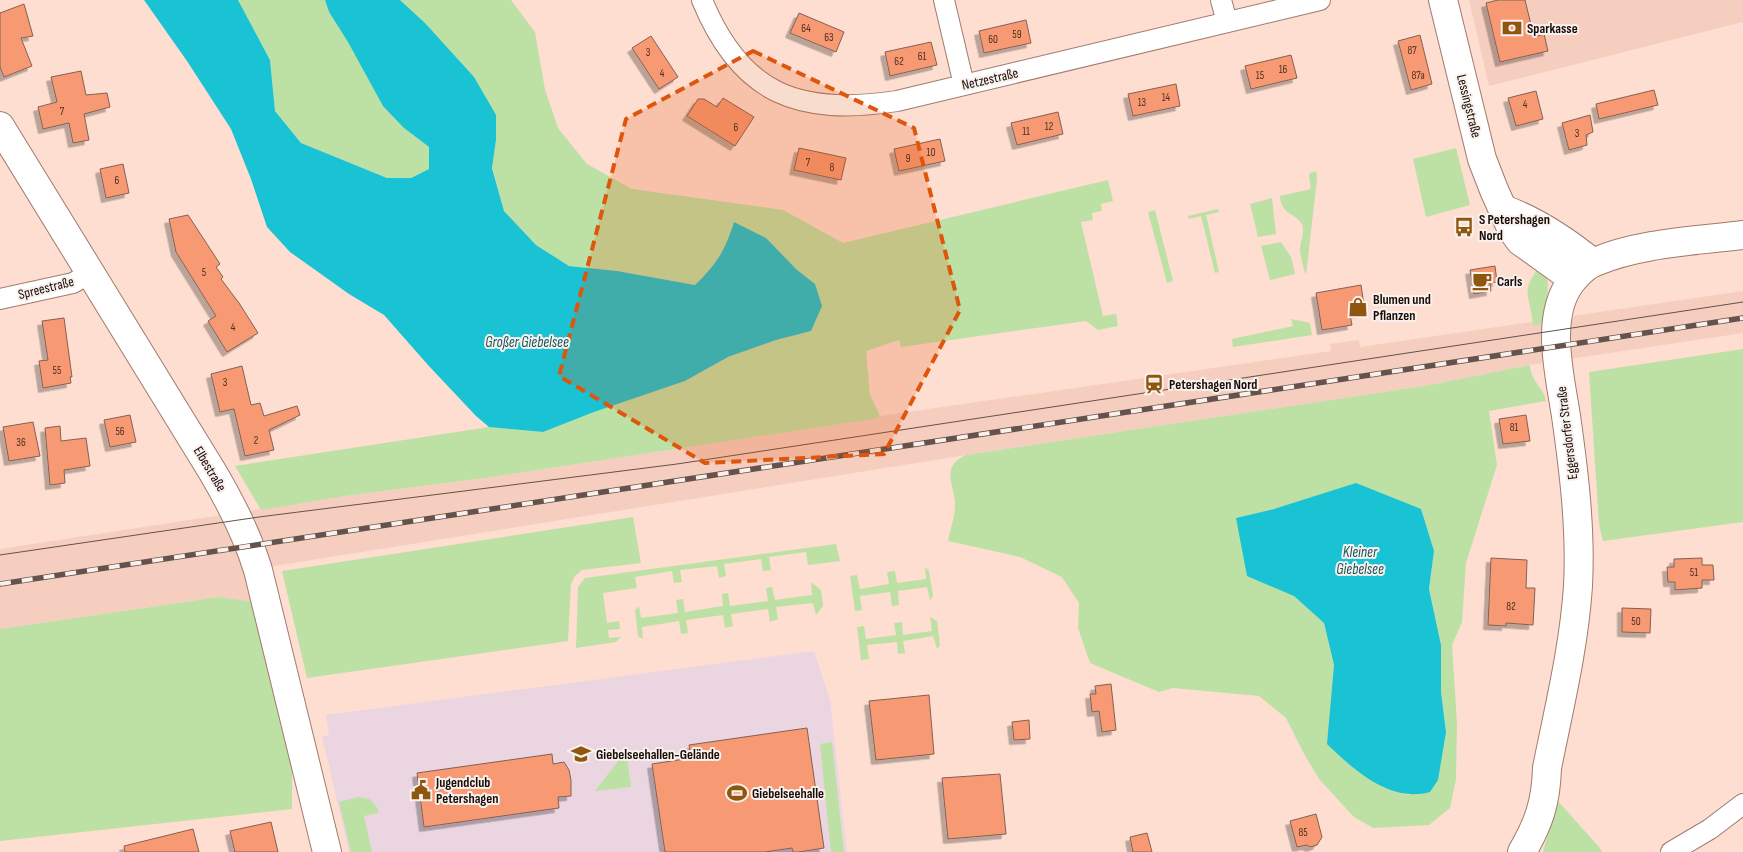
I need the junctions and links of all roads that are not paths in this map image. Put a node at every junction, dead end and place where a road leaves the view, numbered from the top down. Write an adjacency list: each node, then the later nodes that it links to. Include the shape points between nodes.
1 (702, 0): 7 (street, Netzestraße, via 737,62 763,84 798,100 838,106 867,106)
2 (944, 0): 7 (street)
3 (1221, 0): 6 (street)
4 (1320, 0): 6 (street, Netzestraße)
5 (1444, 0): 10 (street, Lessingstraße, via 1482,159 1494,190 1504,209 1535,223 1572,246)
6 (1227, 22): 7 (street, Netzestraße)
7 (964, 85)
8 (0, 126): 11 (street, Elbestraße)
9 (1743, 235): 10 (street, via 1635,249)
10 (1583, 271): 13 (street, Eggersdorfer Straße, via 1564,292 1555,330 1578,535 1578,587 1571,649)
11 (90, 273): 12 (street, Spreestraße, via 73,283); 15 (street, Elbestraße, via 212,471 248,539)
12 (0, 299)
13 (1547, 768): 16 (street, Eggersdorfer Straße, via 1528,812); 17 (street, Eggersdorfer Straße, via 1544,806)
14 (1743, 804): 18 (street)
15 (327, 852)
16 (1501, 852)
17 (1522, 852)
18 (1671, 852)

